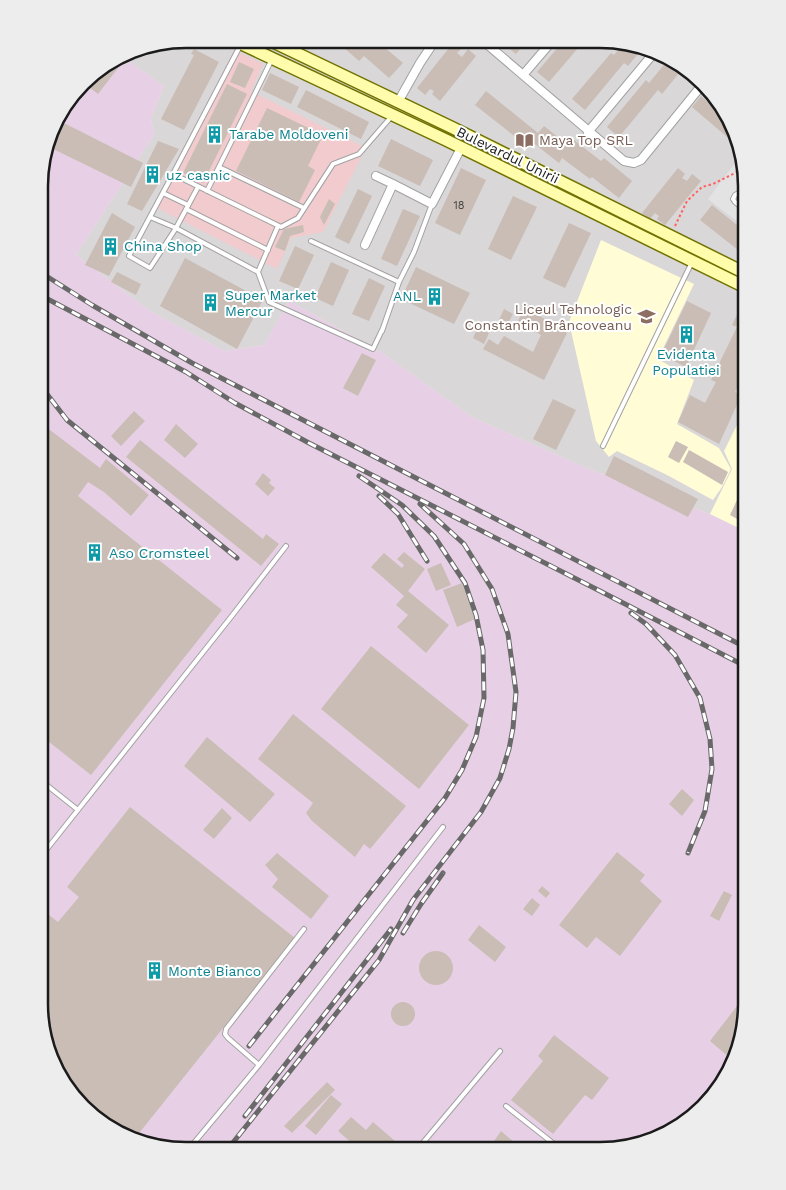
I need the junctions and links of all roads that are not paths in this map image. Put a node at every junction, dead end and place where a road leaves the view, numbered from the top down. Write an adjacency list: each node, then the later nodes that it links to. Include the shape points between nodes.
1 (236, 48): 17 (lane)
2 (253, 48): 8 (main road, Bulevardul Unirii)
3 (286, 48): 11 (main road, Bulevardul Unirii)
4 (428, 48): 11 (street)
5 (491, 48): 9 (street)
6 (546, 48): 9 (street)
7 (650, 57): 13 (street)
8 (272, 58): 12 (main road, Bulevardul Unirii); 16 (lane)
9 (523, 75): 13 (street)
10 (699, 89): 13 (street, via 641,160 634,163 624,161)
11 (398, 102): 12 (main road); 14 (main road, Bulevardul Unirii)
12 (392, 115): 15 (main road, Bulevardul Unirii); 27 (lane, via 359,154 332,164)
13 (588, 132)
14 (468, 136): 15 (main road); 35 (main road, Bulevardul Unirii)
15 (461, 148): 24 (street, Bulevardul Unirii); 34 (main road, Bulevardul Unirii)
16 (219, 167): 21 (lane); 27 (lane)
17 (173, 174): 20 (lane); 22 (lane)
18 (376, 176): 19 (street)
19 (393, 184): 24 (street); 32 (street)
20 (198, 187): 21 (lane); 26 (lane)
21 (207, 191): 29 (lane)
22 (163, 193): 26 (lane); 28 (lane)
23 (738, 193): 25 (lane, via 733,199)
24 (432, 204): 37 (lane)
25 (738, 204)
26 (187, 207): 30 (lane); 33 (lane)
27 (304, 208): 29 (lane, via 298,218)
28 (150, 217): 30 (lane); 30 (lane, via 129,256 150,268)
29 (278, 226): 33 (lane)
30 (176, 228): 36 (lane)
31 (311, 240): 37 (lane)
32 (366, 245)
33 (268, 250): 36 (lane)
34 (692, 262): 38 (main road, Bulevardul Unirii); 41 (lane)
35 (738, 270)
36 (258, 272): 39 (lane, via 269,302 372,349)
37 (399, 282): 39 (lane)
38 (738, 284)
39 (382, 330): 40 (lane)
40 (375, 340)
41 (602, 446)
42 (286, 546): 44 (lane)
43 (48, 786): 44 (lane)
44 (78, 810): 46 (lane)
45 (443, 827): 49 (lane)
46 (48, 848)
47 (304, 928): 49 (lane, via 226,1029 228,1038)
48 (500, 1051): 52 (lane)
49 (259, 1065): 51 (lane)
50 (506, 1106): 53 (lane)
51 (195, 1142)
52 (424, 1142)
53 (552, 1142)

